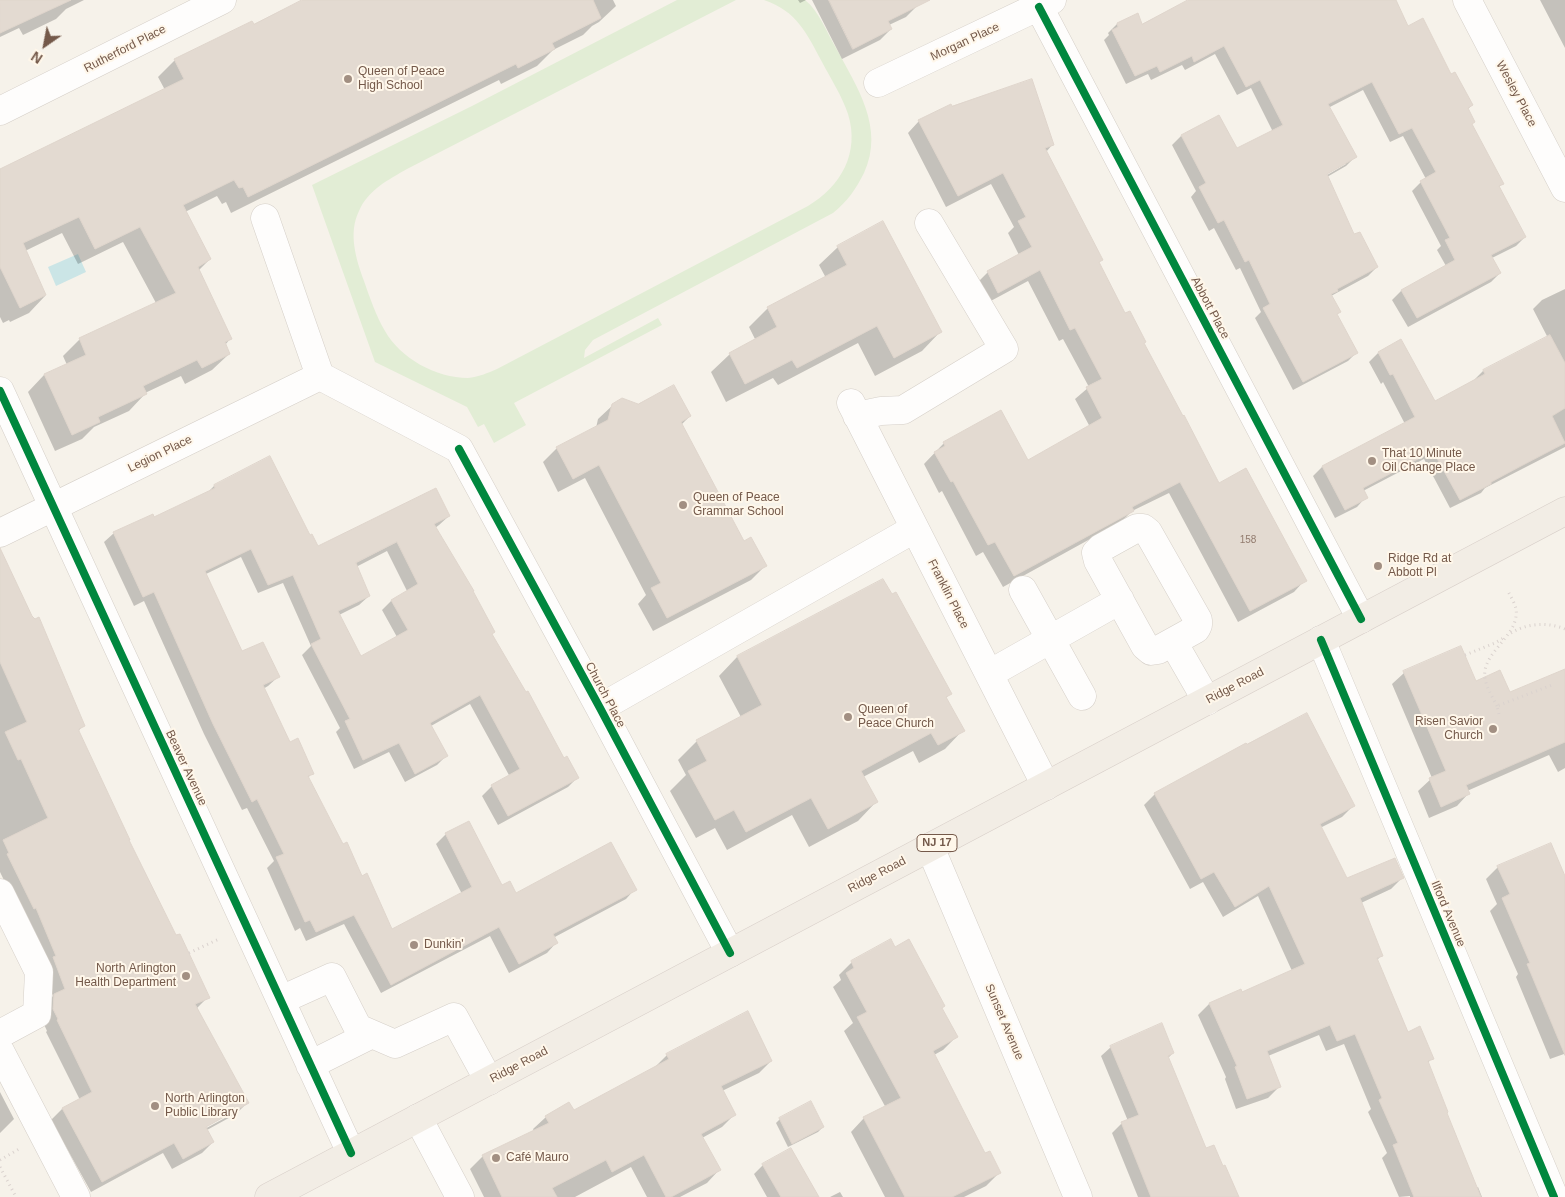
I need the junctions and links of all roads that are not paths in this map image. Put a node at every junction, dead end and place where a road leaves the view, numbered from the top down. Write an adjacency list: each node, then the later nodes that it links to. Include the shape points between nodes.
1 (222, 0): 5 (street, Rutherford Place)
2 (1466, 0): 6 (street, Wesley Place)
3 (1045, 3): 4 (street, Morgan Place); 17 (street, Abbott Place)
4 (878, 83)
5 (0, 111)
6 (1565, 188)
7 (265, 218): 9 (street)
8 (929, 223): 13 (street, Franklin Place, via 1004,349 903,410 854,409)
9 (320, 376): 11 (street, Legion Place); 24 (street, Church Place, via 459,449)
10 (0, 392): 11 (street, Beaver Avenue)
11 (53, 506): 14 (street, Legion Place); 29 (street, Beaver Avenue)
12 (1565, 511): 17 (main road, Ridge Road / NJ 17)
13 (914, 529): 21 (street, Franklin Place); 24 (street)
14 (0, 533)
15 (1023, 590): 18 (street)
16 (1120, 600): 18 (street); 20 (street, via 1145,646 1152,651); 20 (street, via 1096,553 1137,528 1143,528 1198,620 1196,629)
17 (1361, 619): 19 (main road, Ridge Road / NJ 17)
18 (1051, 639): 21 (street); 22 (street)
19 (1321, 640): 23 (main road, Ridge Road / NJ 17); 41 (street, Ilford Avenue)
20 (1173, 642): 23 (street)
21 (989, 674): 25 (street, Franklin Place)
22 (1082, 696)
23 (1206, 701): 25 (main road, Ridge Road / NJ 17)
24 (600, 708): 28 (street, Church Place)
25 (1046, 786): 26 (main road, Ridge Road / NJ 17)
26 (930, 847): 28 (main road, Ridge Road / NJ 17); 37 (street, Sunset Avenue)
27 (0, 893): 30 (street, via 39,972 37,1014)
28 (730, 953): 34 (main road, Ridge Road / NJ 17)
29 (281, 1000): 31 (street, via 332,977 358,1028); 33 (street, Beaver Avenue)
30 (0, 1034)
31 (372, 1034): 33 (street); 34 (street, via 395,1044 454,1017)
32 (0, 1051): 38 (street)
33 (310, 1065): 36 (street, Beaver Avenue)
34 (489, 1081): 35 (main road, Ridge Road / NJ 17)
35 (418, 1118): 36 (main road, Ridge Road / NJ 17); 40 (street)
36 (351, 1153): 39 (main road, Ridge Road / NJ 17)
37 (1077, 1196)
38 (76, 1197)
39 (269, 1197)
40 (460, 1197)
41 (1554, 1197)

